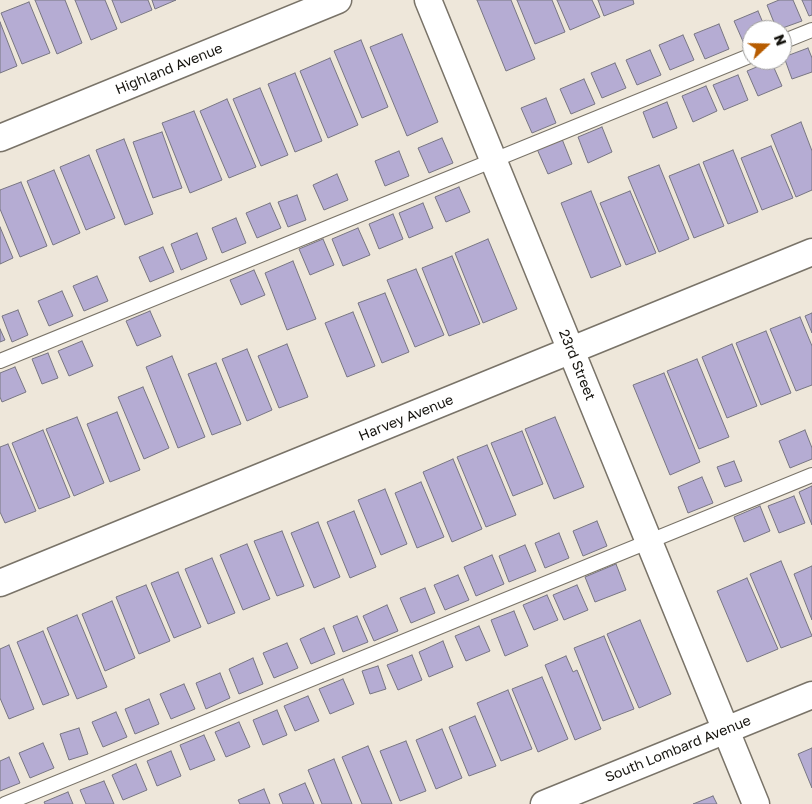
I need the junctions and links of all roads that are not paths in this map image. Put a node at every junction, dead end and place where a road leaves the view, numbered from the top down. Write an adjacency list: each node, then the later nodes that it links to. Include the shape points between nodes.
1 (338, 0): 6 (street, Highland Avenue)
2 (428, 0): 7 (street, 23rd Street)
3 (812, 30): 4 (lane)
4 (792, 38)
5 (742, 58): 7 (lane)
6 (0, 138)
7 (493, 160): 9 (street, 23rd Street); 10 (lane)
8 (812, 252): 9 (street, Harvey Avenue)
9 (571, 350): 12 (street, 23rd Street); 13 (street, Harvey Avenue)
10 (0, 361)
11 (812, 475): 12 (lane)
12 (649, 542): 15 (street, 23rd Street); 16 (lane)
13 (0, 583)
14 (812, 695): 15 (street, South Lombard Avenue)
15 (725, 730): 17 (street, South Lombard Avenue); 18 (street, 23rd Street)
16 (5, 804)
17 (544, 804)
18 (756, 804)

